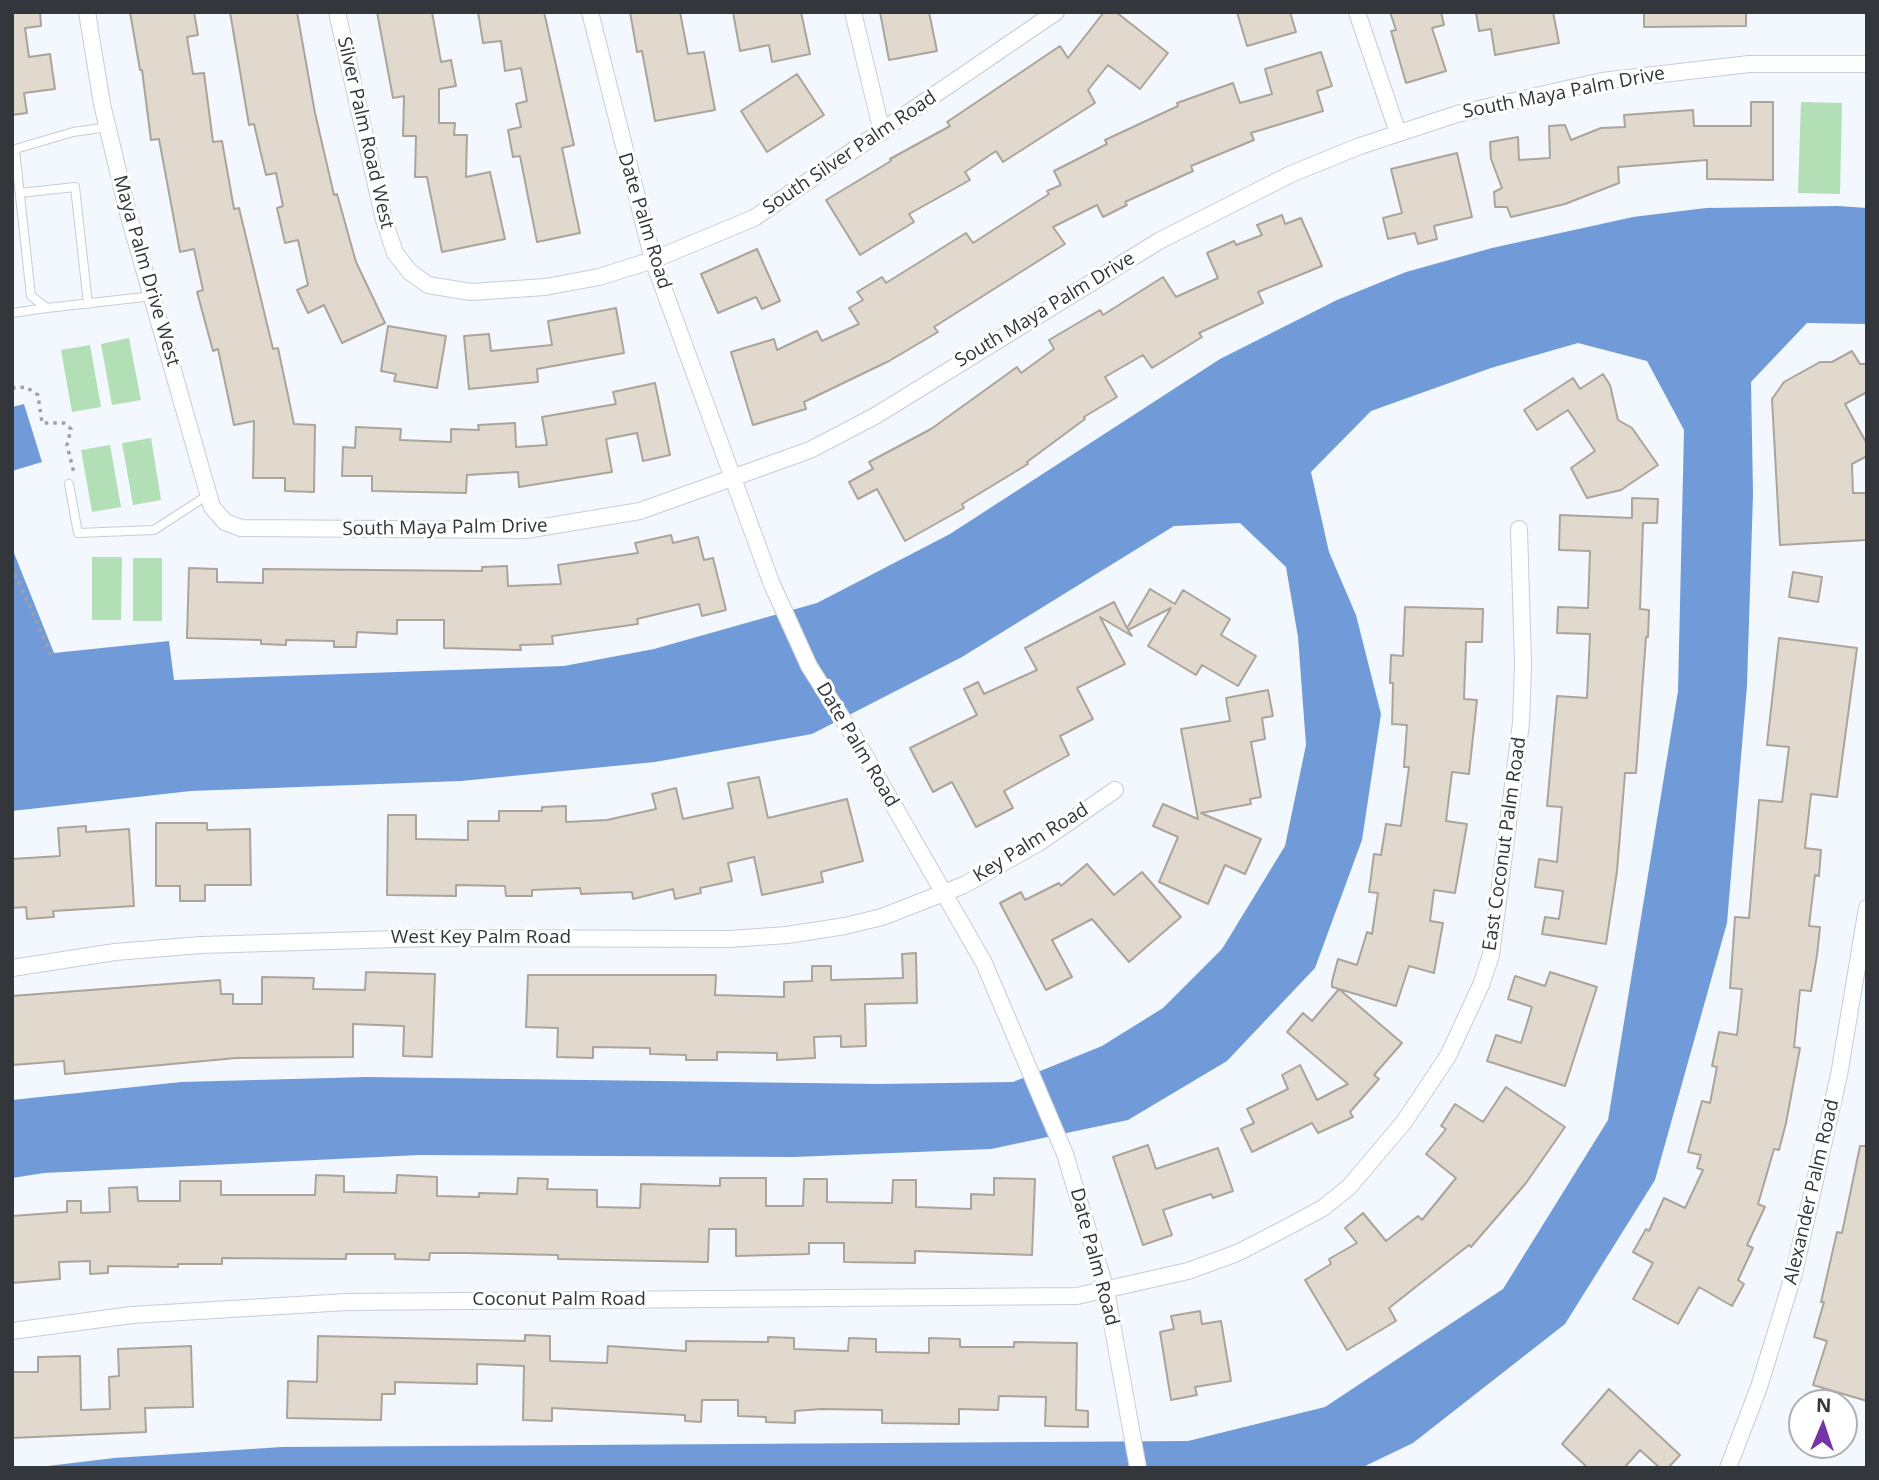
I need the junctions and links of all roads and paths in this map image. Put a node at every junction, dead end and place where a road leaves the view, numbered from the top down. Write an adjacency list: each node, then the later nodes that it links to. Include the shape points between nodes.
1 (87, 12): 8 (street, Maya Palm Drive West)
2 (337, 12): 13 (street, Silver Palm Road West)
3 (590, 12): 14 (street, Date Palm Road)
4 (853, 12): 9 (street)
5 (1056, 12): 9 (street, South Silver Palm Road)
6 (1357, 12): 10 (street)
7 (1867, 64): 10 (street, South Maya Palm Drive, via 1749,64 1602,81 1517,99)
8 (108, 127): 11 (lane); 15 (street, Maya Palm Drive West)
9 (882, 132): 14 (street, South Silver Palm Road, via 754,218)
10 (1398, 133): 20 (street, South Maya Palm Drive, via 1224,205 875,416 810,450)
11 (13, 150): 12 (lane)
12 (20, 193): 16 (lane, via 75,187); 17 (lane, via 31,296)
13 (395, 253): 14 (street, South Silver Palm Road, via 428,285 471,292 572,282)
14 (653, 260): 20 (street, Date Palm Road)
15 (153, 296): 16 (lane); 22 (street, Maya Palm Drive West)
16 (88, 304): 17 (lane)
17 (47, 308): 18 (lane)
18 (12, 313)
19 (12, 388): 21 (path, via 26,387 38,395 42,423 64,423 71,429 67,445 75,471)
20 (732, 481): 23 (street, South Maya Palm Drive, via 640,511 526,530 255,528); 28 (street, Date Palm Road, via 809,666)
21 (69, 484): 22 (lane, via 78,534 155,530)
22 (208, 495): 23 (street, Maya Palm Drive West)
23 (225, 522)
24 (1519, 529): 31 (street, East Coconut Palm Road, via 1521,723 1491,955 1472,1010 1448,1056 1404,1122 1349,1187 1323,1208 1237,1253 1188,1271)
25 (12, 566): 26 (path)
26 (52, 657)
27 (1115, 790): 28 (street, Key Palm Road, via 1040,842)
28 (945, 894): 30 (street, West Key Palm Road, via 882,917 788,935 316,939 115,951); 31 (street, Date Palm Road, via 984,962 1023,1050 1065,1154)
29 (1867, 908): 34 (street, Alexander Palm Road, via 1839,1075 1794,1273)
30 (12, 968)
31 (1106, 1290): 32 (street, Coconut Palm Road, via 1077,1296 348,1301 132,1315); 33 (street, Date Palm Road)
32 (12, 1331)
33 (1138, 1468)
34 (1728, 1468)

